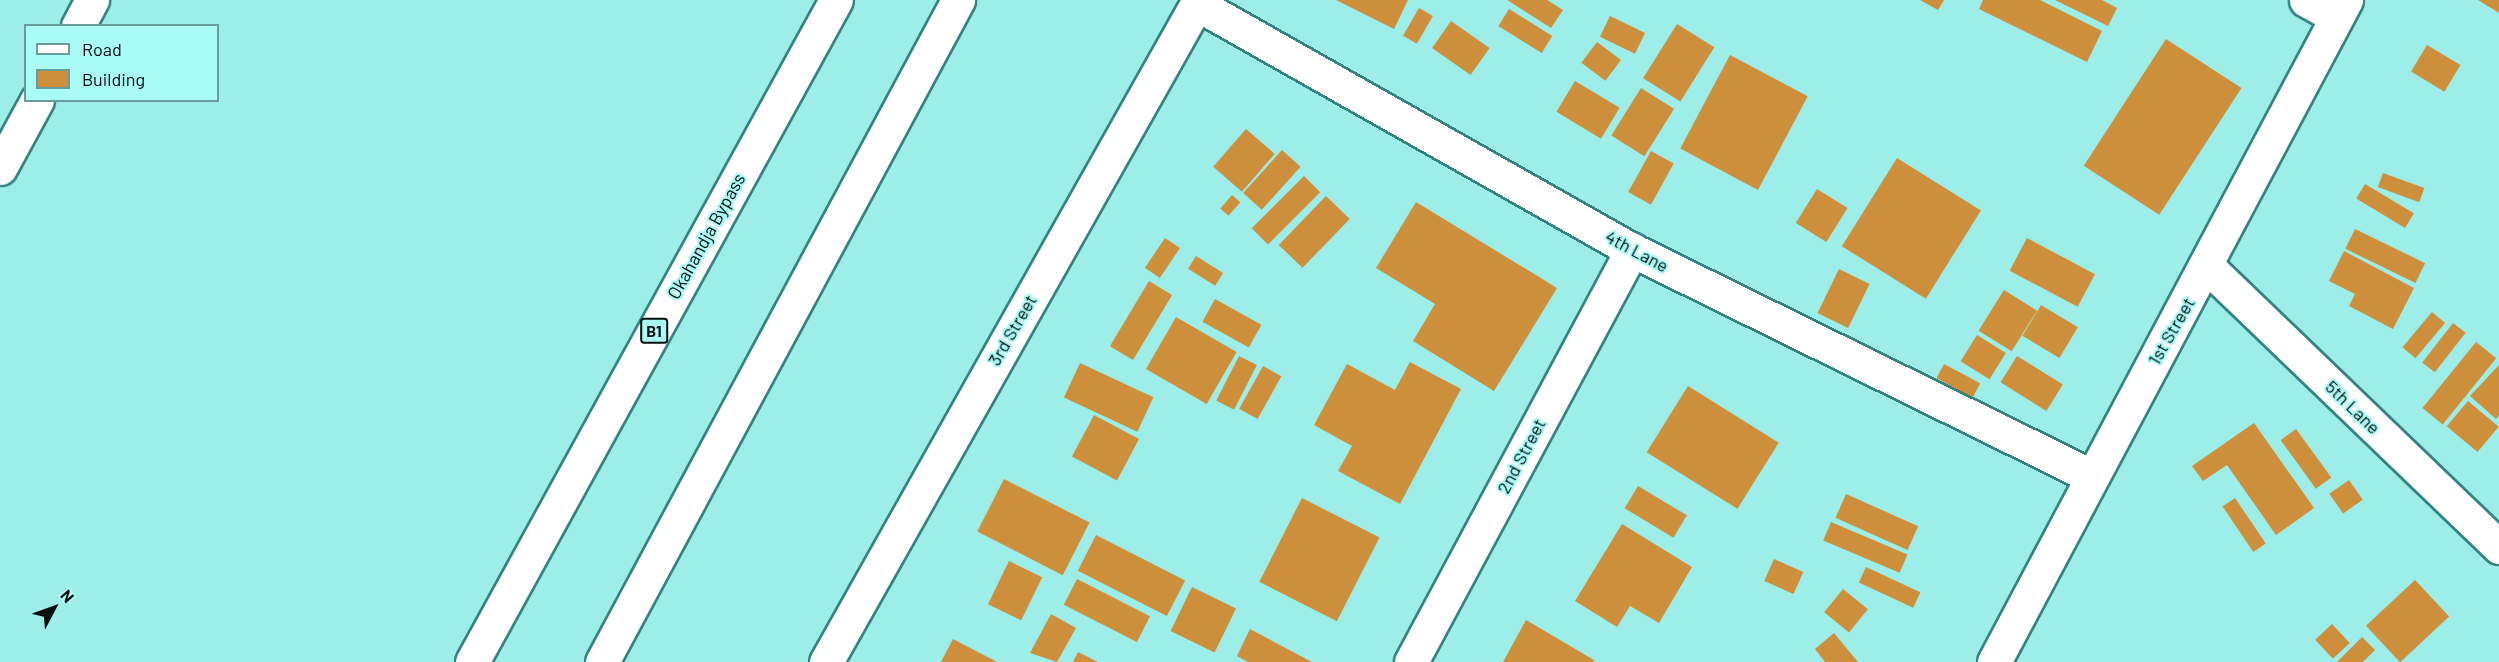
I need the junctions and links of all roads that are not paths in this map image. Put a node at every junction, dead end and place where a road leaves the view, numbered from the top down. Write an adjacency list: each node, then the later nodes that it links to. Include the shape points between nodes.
1 (92, 0): 7 (main road)
2 (836, 0): 14 (main road, Okahandja Bypass / B1)
3 (958, 0): 15 (main road)
4 (2306, 0): 6 (main road)
5 (1198, 2): 10 (main road, 4th Lane); 16 (main road, 3rd Street)
6 (2342, 8): 11 (main road, 1st Street)
7 (79, 24)
8 (36, 102): 9 (main road)
9 (0, 168)
10 (1632, 250): 12 (main road, 4th Lane); 17 (main road, 2nd Street)
11 (2208, 267): 12 (main road, 1st Street); 13 (main road, 5th Lane)
12 (2089, 475): 18 (main road, 1st Street)
13 (2499, 547)
14 (472, 662)
15 (602, 662)
16 (826, 662)
17 (1410, 662)
18 (1994, 662)

